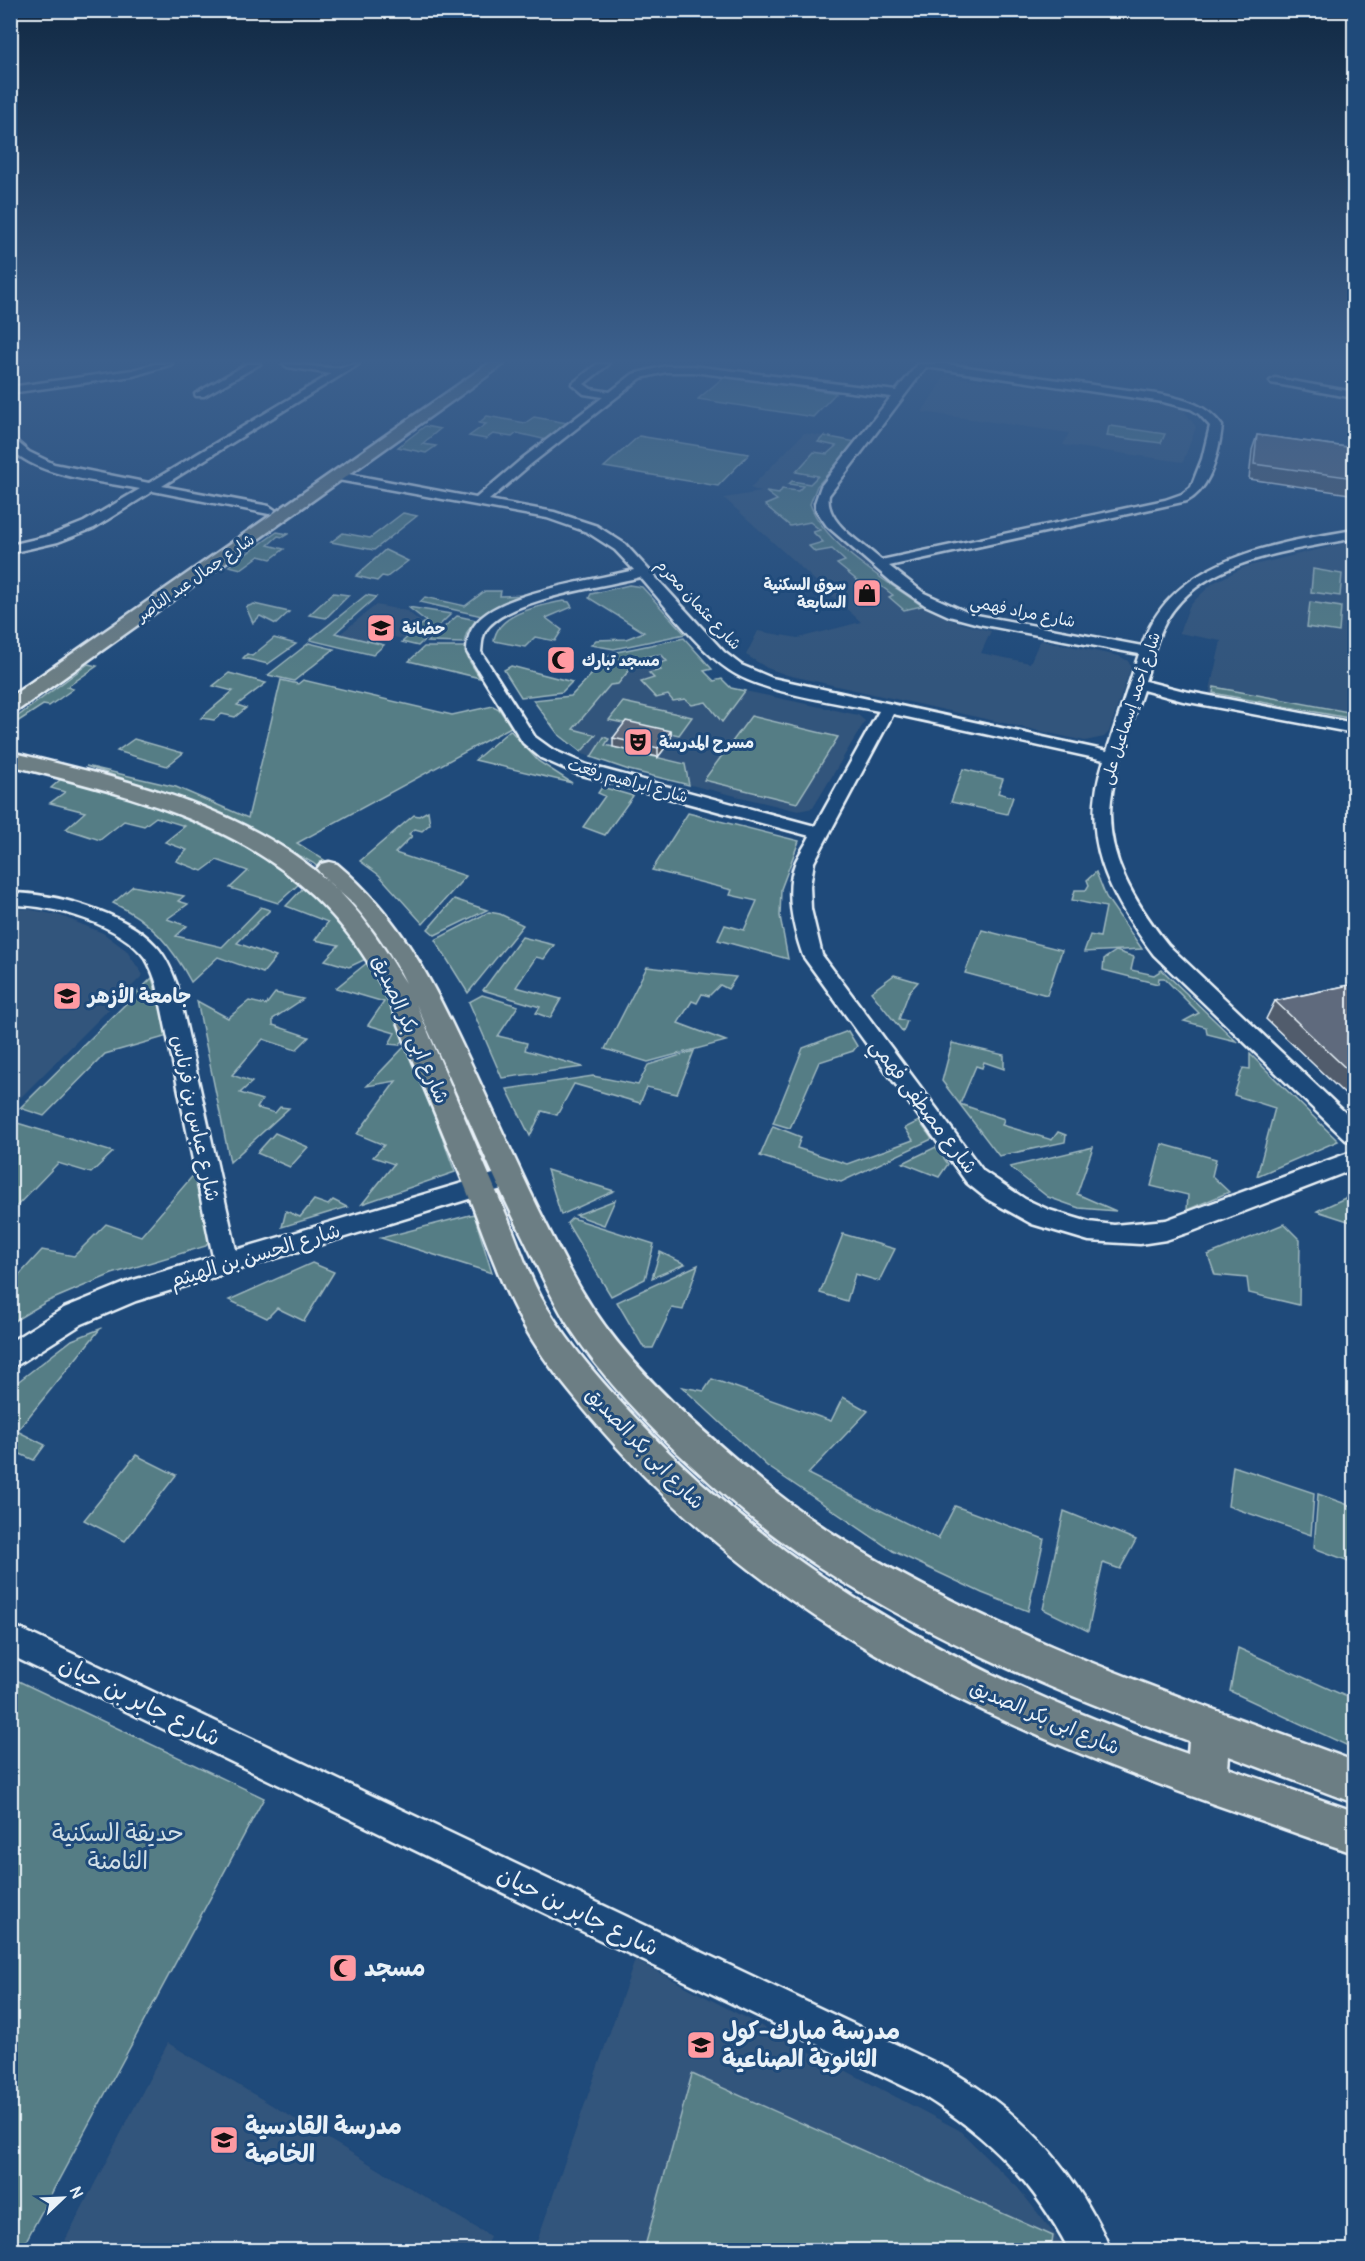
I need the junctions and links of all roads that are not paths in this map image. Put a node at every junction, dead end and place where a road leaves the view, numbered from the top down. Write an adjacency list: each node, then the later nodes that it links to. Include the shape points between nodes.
1 (56, 470): 9 (street)
2 (180, 470): 9 (street)
3 (331, 470): 11 (main road, شارع جمال عبد الناصر)
4 (346, 470): 8 (main road, شارع جمال عبد الناصر)
5 (519, 470): 10 (street)
6 (840, 470): 14 (street, شارع مراد فهمي, via 820,501 823,512)
7 (1203, 470): 14 (street, via 1201,483 1179,500)
8 (338, 476): 10 (street, شارع عثمان محرم); 19 (main road, شارع جمال عبد الناصر)
9 (150, 488): 11 (street); 13 (street, via 78,530)
10 (479, 502): 15 (street, شارع عثمان محرم, via 583,525 612,540)
11 (269, 510): 17 (main road, شارع جمال عبد الناصر)
12 (1354, 534): 16 (street, شارع أحمد إسماعيل على, via 1254,557 1199,580 1167,606)
13 (10, 549)
14 (880, 564): 16 (street, شارع مراد فهمي, via 920,596 979,621)
15 (644, 572): 21 (street, شارع عثمان محرم, via 718,655 736,668 780,685); 25 (street, شارع ابراهيم رفعت, via 516,603 490,617 478,630 474,652 529,740 547,754 581,769)
16 (1147, 651): 18 (street, شارع أحمد إسماعيل على)
17 (14, 683): 19 (main road)
18 (1137, 684): 22 (street); 24 (street, شارع أحمد إسماعيل على)
19 (40, 686): 20 (main road, شارع جمال عبد الناصر)
20 (10, 707)
21 (888, 708): 24 (street, شارع عثمان محرم); 25 (street, شارع مصطفى فهمي)
22 (1354, 728)
23 (17, 750): 29 (main road, شارع ابى بكر الصديق, via 191,808 263,843 315,880 353,919 384,964)
24 (1113, 757): 27 (street, شارع أحمد إسماعيل على, via 1102,797 1105,845 1118,883 1143,927 1161,950)
25 (820, 833): 28 (street, شارع مصطفى فهمي, via 805,862 800,889 802,920 813,956 975,1177 1009,1203 1047,1221 1078,1229 1109,1234 1149,1233 1167,1230)
26 (10, 899): 30 (street, شارع عباس بن فرناس, via 48,901 122,928 145,945 159,965 167,985)
27 (1354, 1134)
28 (1354, 1160)
29 (495, 1183): 30 (street, شارع الحسن بن الهيثم); 33 (main road, شارع ابى بكر الصديق, via 603,1347 694,1448 770,1512 886,1589 945,1621 1008,1650); 34 (main road, شارع ابى بكر الصديق, via 532,1311 559,1352 626,1433 710,1515 817,1597 943,1672 1084,1736)
30 (227, 1263): 31 (street, شارع الحسن بن الهيثم, via 102,1303)
31 (10, 1356)
32 (10, 1639): 37 (street, شارع جابر بن حيان, via 966,2099 1026,2151 1053,2185)
33 (1210, 1727): 34 (main road); 35 (main road, شارع ابى بكر الصديق)
34 (1207, 1780): 36 (main road, شارع ابى بكر الصديق)
35 (1354, 1782)
36 (1354, 1832)
37 (1090, 2250)

